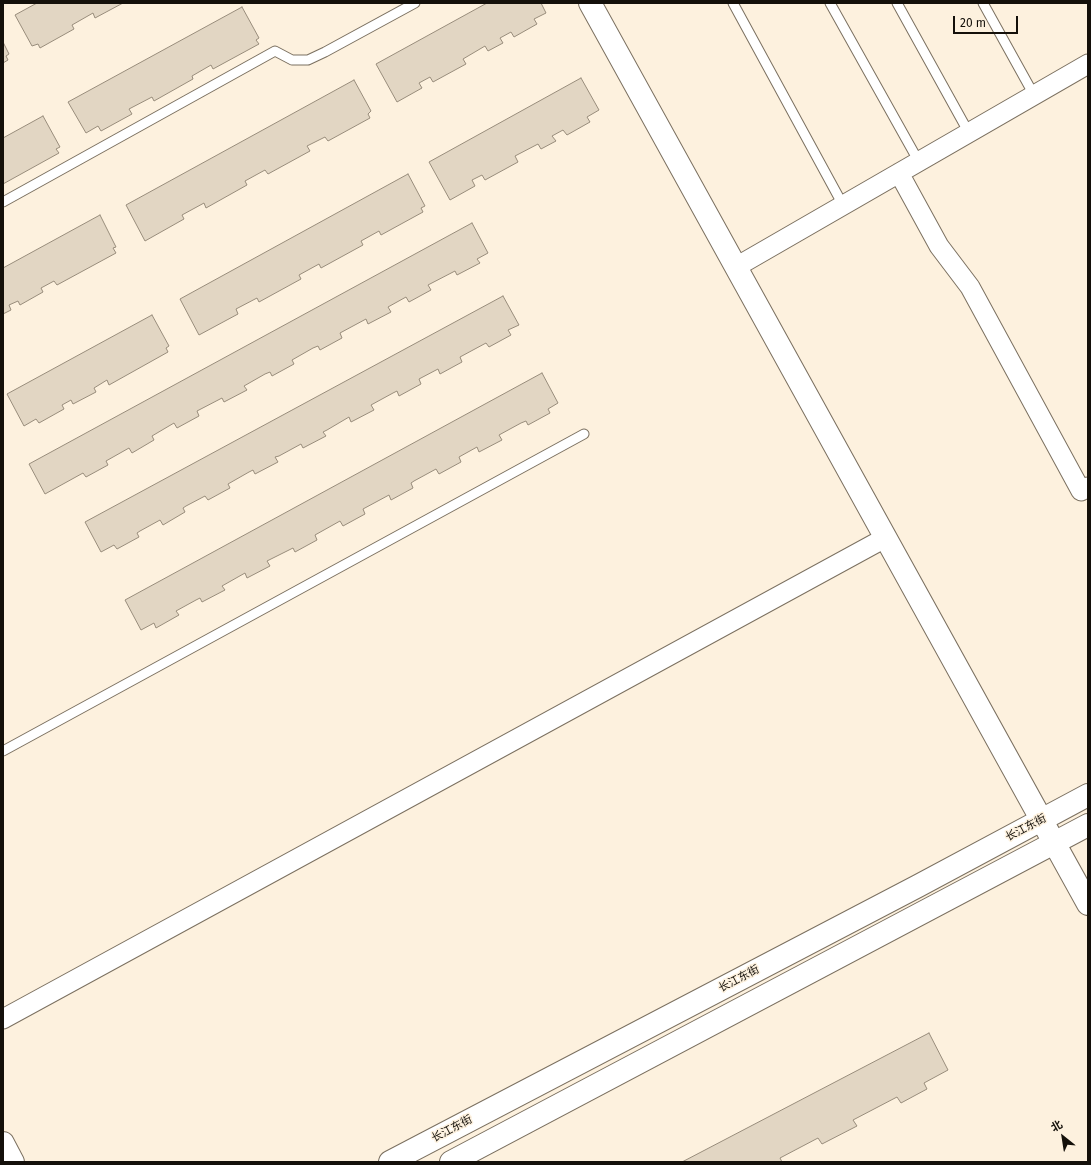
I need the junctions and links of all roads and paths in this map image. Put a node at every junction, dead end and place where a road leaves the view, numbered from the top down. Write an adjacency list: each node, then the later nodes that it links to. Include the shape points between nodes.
1 (415, 3): 12 (lane, via 308,60 292,60 274,51)
2 (590, 3): 14 (main road)
3 (733, 3): 13 (lane)
4 (830, 3): 10 (lane)
5 (897, 3): 9 (lane)
6 (983, 3): 8 (lane)
7 (1088, 64): 8 (street)
8 (1034, 96): 9 (street)
9 (969, 133): 10 (street)
10 (919, 162): 11 (street)
11 (899, 173): 13 (street); 16 (street, via 939,246 970,287 1081,491)
12 (3, 202)
13 (844, 205): 14 (street)
14 (736, 267): 17 (main road)
15 (584, 434): 18 (lane)
16 (1088, 487)
17 (885, 538): 20 (main road); 24 (street)
18 (3, 751)
19 (1088, 795): 20 (main road, 长江东街)
20 (1041, 820): 22 (main road); 27 (main road, 长江东街)
21 (1088, 825): 22 (main road)
22 (1054, 843): 23 (main road); 28 (main road)
23 (1088, 904)
24 (3, 1019)
25 (3, 1143): 26 (main road)
26 (14, 1162)
27 (390, 1162)
28 (451, 1162)

